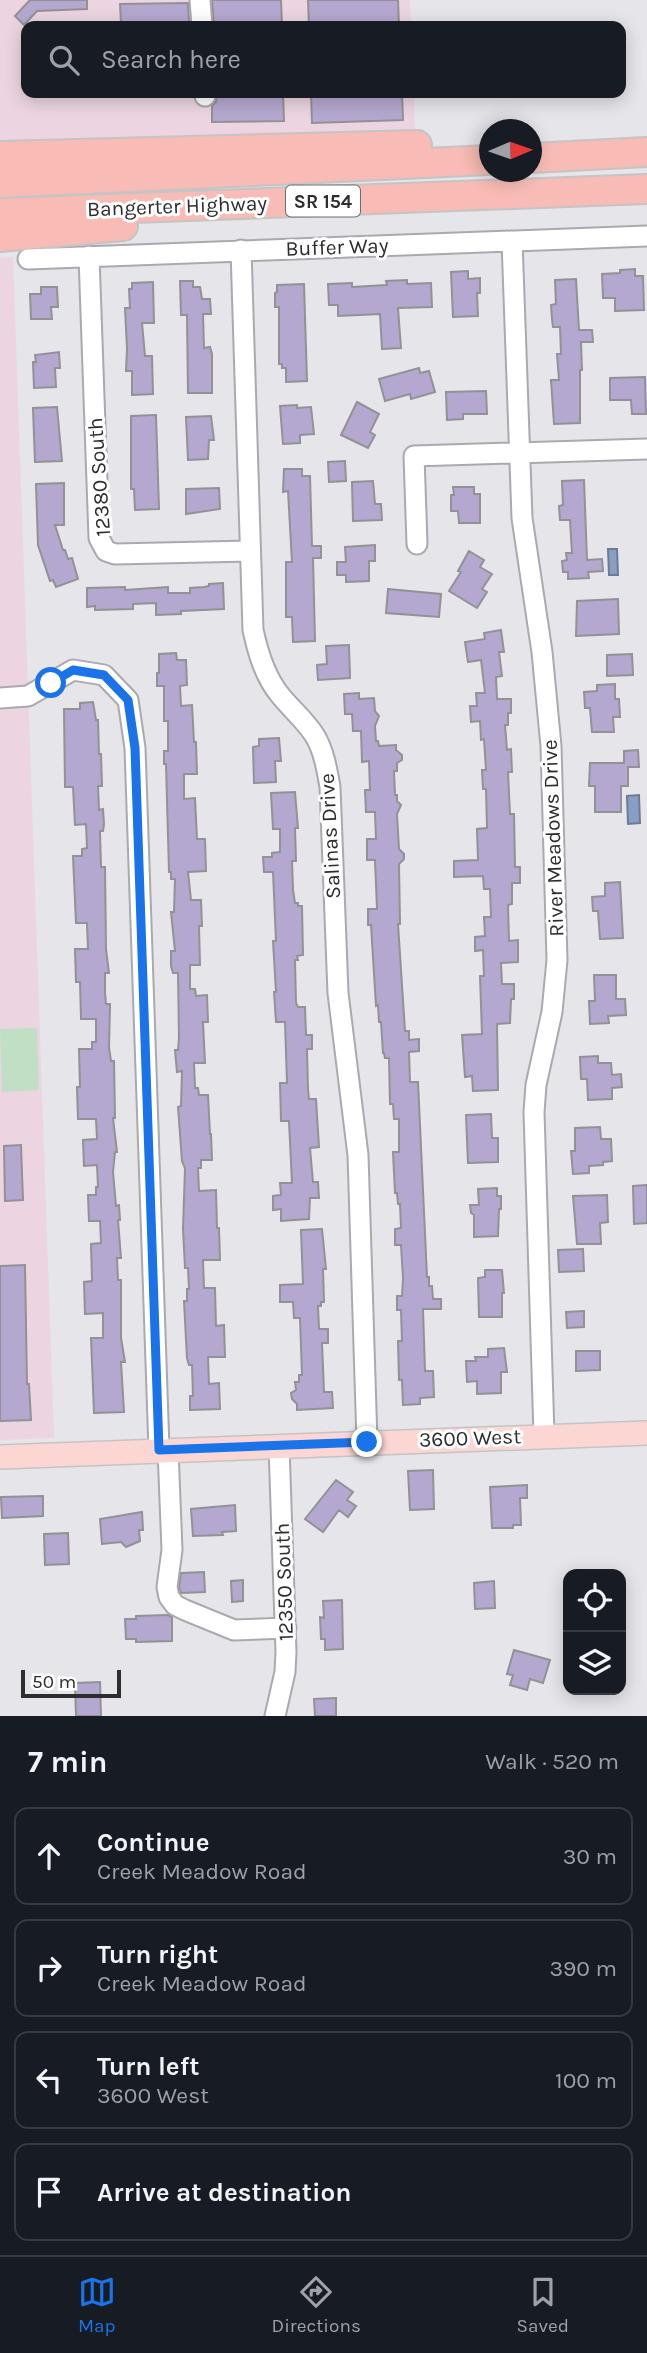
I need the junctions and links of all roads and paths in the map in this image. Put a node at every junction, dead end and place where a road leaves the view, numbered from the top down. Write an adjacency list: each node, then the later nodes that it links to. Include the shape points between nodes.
1 (200, 0): 2 (street)
2 (202, 21)
3 (647, 139): 4 (highway)
4 (542, 142)
5 (479, 143): 7 (highway)
6 (647, 152): 8 (highway)
7 (0, 156)
8 (542, 157)
9 (479, 160): 10 (highway, Bangerter Highway / SR 154)
10 (0, 183)
11 (647, 189): 12 (highway, Bangerter Highway / SR 154)
12 (455, 196): 13 (highway, Bangerter Highway / SR 154); 15 (highway, via 332,217 138,225)
13 (0, 213)
14 (647, 236): 16 (street, Buffer Way)
15 (0, 237)
16 (512, 241): 17 (street, Buffer Way); 21 (street, River Meadows Drive)
17 (241, 250): 18 (street, Buffer Way); 23 (street, Salinas Drive)
18 (89, 256): 19 (street, Buffer Way); 23 (street, 12380 South, via 99,538 106,551)
19 (28, 259)
20 (647, 449): 21 (street)
21 (519, 453): 22 (street, via 414,457); 26 (street, River Meadows Drive, via 522,518 551,746 557,960 534,1111)
22 (417, 544)
23 (250, 551): 27 (street, Salinas Drive, via 257,651 278,694 316,737 330,788 338,992 358,1154)
24 (0, 698): 29 (street, via 28,696 73,670 104,675 128,700 135,748)
25 (647, 1433): 26 (main road, 3600 West)
26 (544, 1435): 27 (main road, 3600 West)
27 (367, 1442): 28 (main road, 3600 West)
28 (279, 1446): 29 (main road, 3600 West); 31 (street, 12350 South)
29 (164, 1450): 30 (main road, 3600 West); 31 (street, via 172,1550 169,1597 175,1605 234,1630)
30 (0, 1457)
31 (286, 1628): 32 (street, 12350 South, via 285,1672)
32 (275, 1716)

